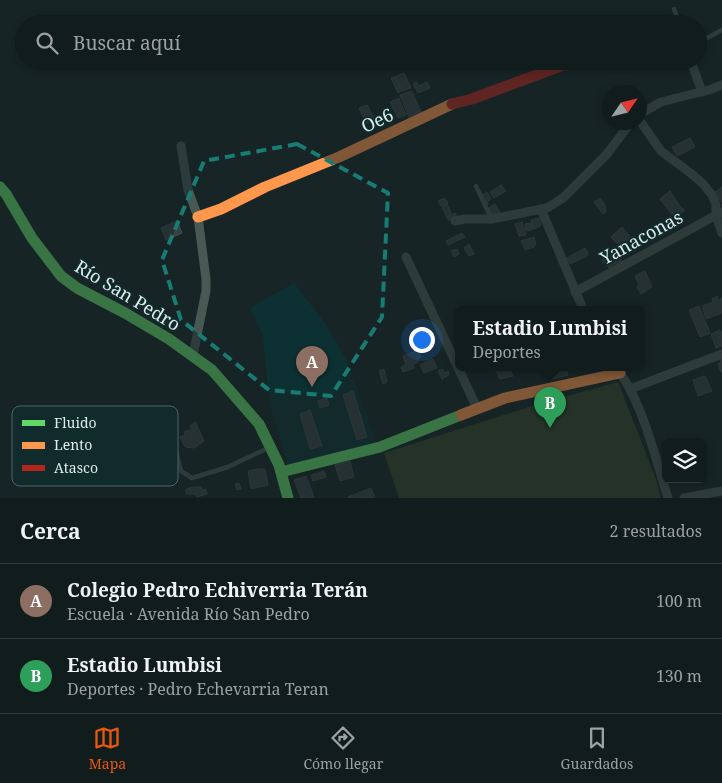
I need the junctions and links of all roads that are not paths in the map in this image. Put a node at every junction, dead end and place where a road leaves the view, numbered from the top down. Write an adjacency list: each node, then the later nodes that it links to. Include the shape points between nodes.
1 (674, 9): 2 (lane)
2 (676, 15)
3 (722, 30): 4 (lane)
4 (707, 38)
5 (550, 70): 17 (street, Oe6, via 456,102 340,158)
6 (695, 70): 8 (street)
7 (722, 85): 8 (street)
8 (702, 92): 9 (street, via 661,102)
9 (647, 110)
10 (625, 130): 15 (street, via 607,154 563,198)
11 (646, 130): 16 (street, via 661,152 703,184 712,195)
12 (181, 146): 17 (street, via 188,190)
13 (476, 186): 18 (lane)
14 (0, 187): 25 (street, Río San Pedro, via 61,276)
15 (541, 209): 18 (street); 22 (street)
16 (719, 213): 20 (street); 22 (street, Yanaconas)
17 (198, 217): 25 (street, via 206,291)
18 (492, 219): 19 (street)
19 (455, 221)
20 (722, 233)
21 (406, 257): 26 (street)
22 (575, 292): 23 (street)
23 (582, 306)
24 (722, 354): 30 (street)
25 (193, 355): 32 (street, Río San Pedro, via 212,370 259,424)
26 (455, 361)
27 (460, 371): 31 (street)
28 (613, 371): 31 (street)
29 (618, 371): 30 (street)
30 (630, 389): 37 (street, via 647,430)
31 (477, 408): 34 (street, via 380,447)
32 (271, 446): 33 (lane, via 228,467 192,478 181,471); 34 (street, Río San Pedro)
33 (178, 459)
34 (281, 472): 36 (street, Río San Pedro)
35 (722, 491): 38 (street)
36 (288, 498)
37 (668, 498)
38 (684, 498)

